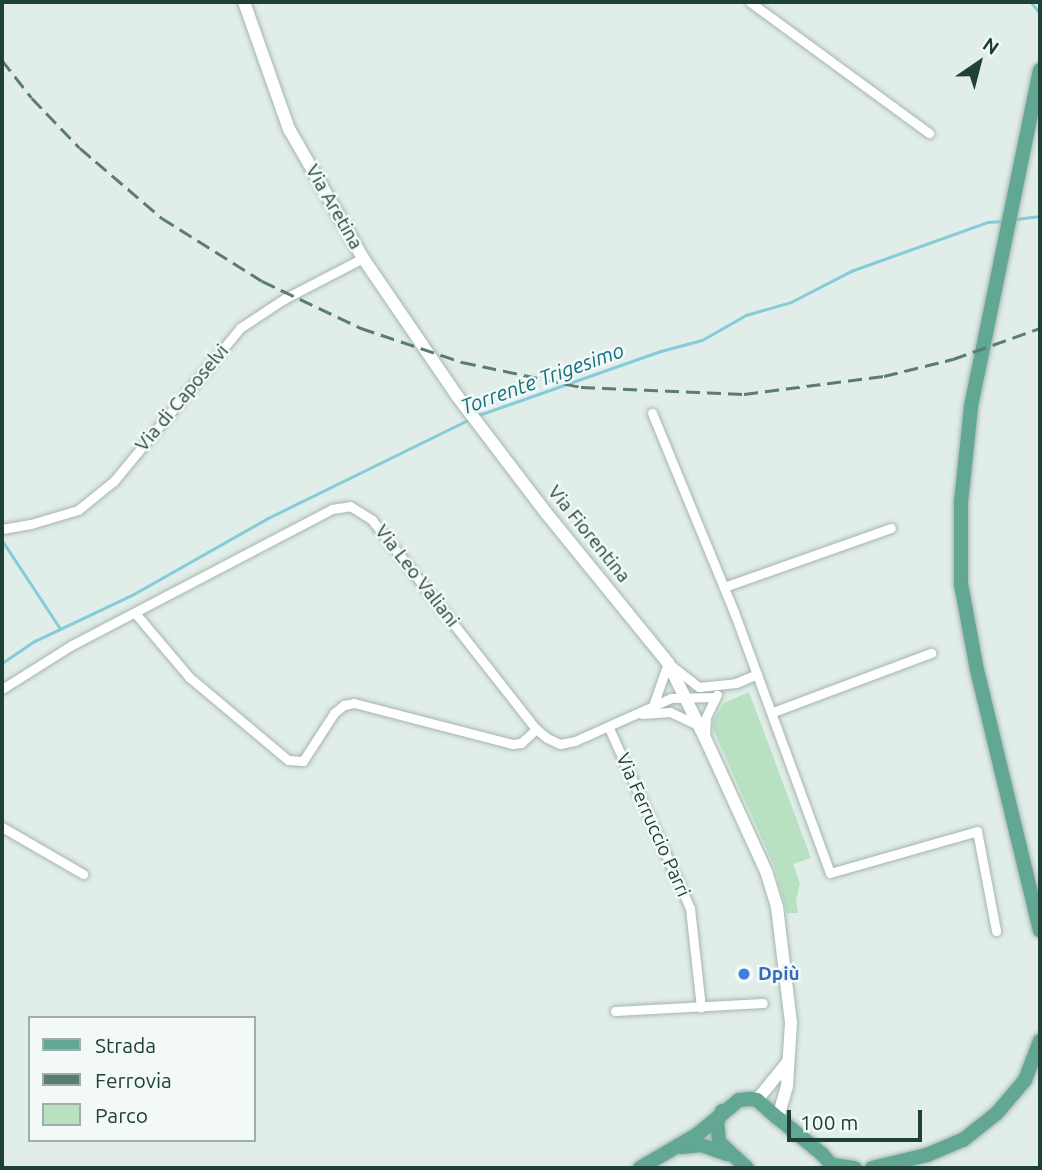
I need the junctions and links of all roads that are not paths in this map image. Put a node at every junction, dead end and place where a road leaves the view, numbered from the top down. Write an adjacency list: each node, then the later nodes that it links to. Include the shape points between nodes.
1 (244, 2): 5 (street, Via Aretina, via 289,129)
2 (750, 2): 4 (street)
3 (1040, 70): 30 (main road, via 971,407 961,502 961,584)
4 (929, 133)
5 (363, 258): 6 (street, Via Aretina); 9 (street, Via di Caposelvi, via 240,328 114,481 78,510)
6 (457, 396): 13 (street, Via Fiorentina)
7 (652, 413): 10 (street)
8 (891, 528): 10 (street)
9 (2, 529)
10 (724, 587): 14 (street)
11 (135, 613): 17 (street, Via Leo Valiani); 25 (street, via 189,677 288,760 303,761 334,713 354,703 513,744 521,743); 25 (street, Via Leo Valiani, via 332,509 356,507 373,520)
12 (931, 653): 22 (street)
13 (668, 663): 16 (street); 19 (street, Via Fiorentina); 20 (street)
14 (757, 674): 15 (street); 22 (street)
15 (723, 686): 16 (street); 18 (street)
16 (699, 687): 19 (street)
17 (2, 689)
18 (715, 697): 19 (street); 26 (street)
19 (686, 700): 20 (street); 21 (street); 26 (street, Via Fiorentina)
20 (654, 703): 23 (street, Via Leo Valiani)
21 (670, 712): 23 (street); 26 (street)
22 (773, 712): 29 (street, via 831,873 977,831)
23 (640, 714): 24 (street, Via Leo Valiani)
24 (609, 728): 25 (street, Via Leo Valiani, via 560,744); 32 (street, Via Ferruccio Parri, via 690,908)
25 (536, 729)
26 (702, 732): 35 (street, Via Fiorentina, via 766,871 777,908 791,1022)
27 (2, 827): 28 (street)
28 (83, 874)
29 (996, 931)
30 (1040, 932)
31 (764, 1003): 32 (street)
32 (701, 1007): 33 (street)
33 (615, 1011)
34 (1040, 1041): 45 (main road, via 1025,1080 998,1114 964,1140)
35 (789, 1060): 36 (street); 38 (street, Via Fiorentina)
36 (757, 1100): 37 (main road, via 739,1100); 38 (main road)
37 (723, 1110): 39 (main road); 40 (main road, via 717,1135)
38 (778, 1118): 41 (main road)
39 (677, 1148): 40 (main road, via 701,1145); 42 (main road)
40 (732, 1156): 43 (main road)
41 (834, 1167): 44 (main road)
42 (640, 1168)
43 (747, 1168)
44 (855, 1168)
45 (873, 1168)

